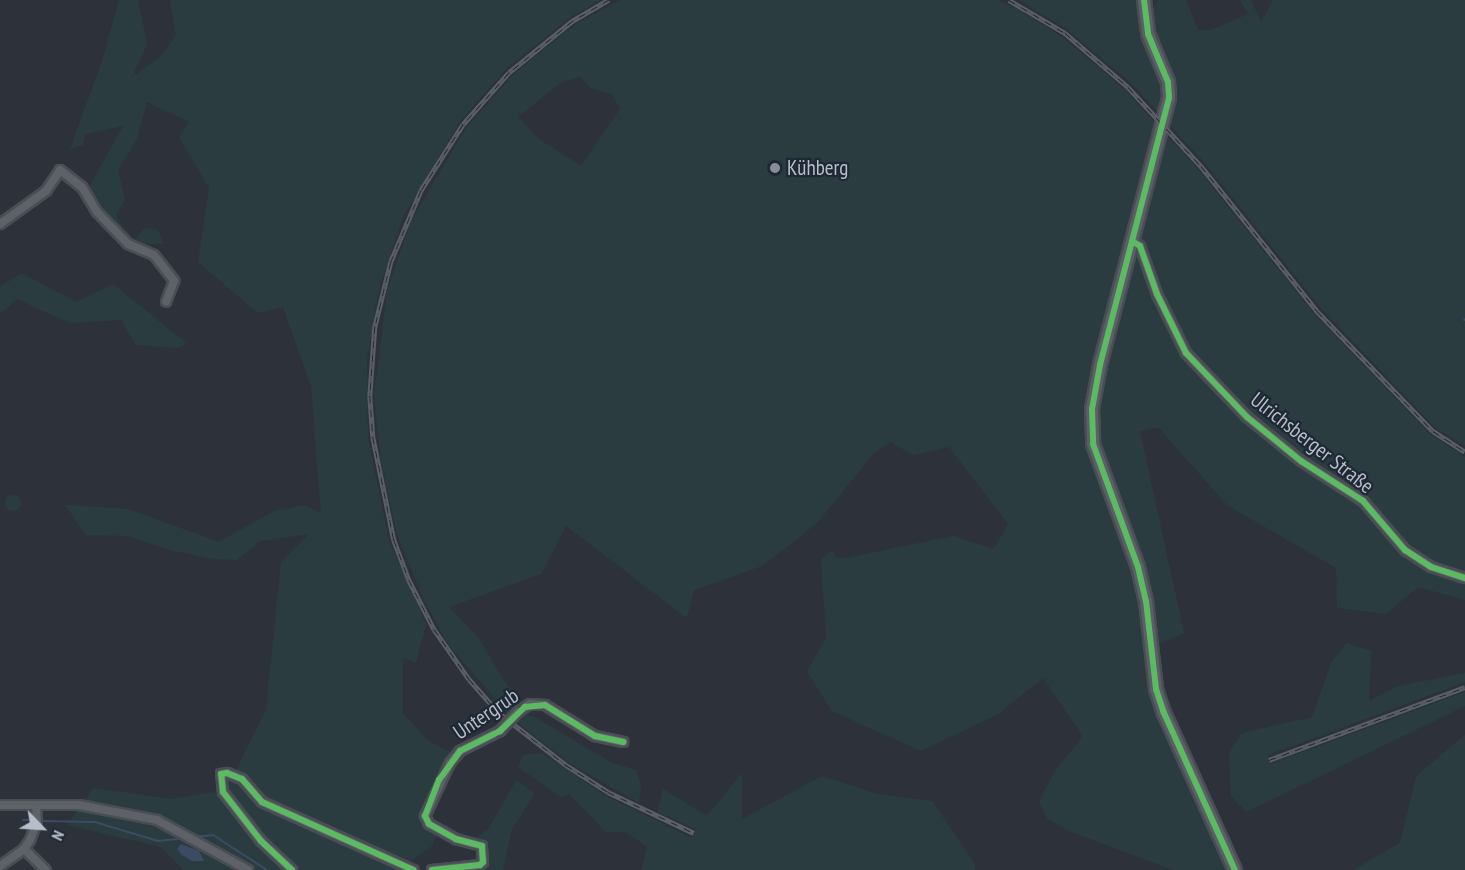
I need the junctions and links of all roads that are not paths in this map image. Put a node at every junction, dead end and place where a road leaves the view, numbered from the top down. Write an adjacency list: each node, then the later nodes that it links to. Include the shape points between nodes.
1 (1144, 0): 3 (street, via 1148,33 1168,82 1169,98)
2 (0, 224): 4 (street, via 46,191 60,170 82,187 97,212 128,244 154,255 174,281)
3 (1132, 241): 5 (street, Ulrichsberger Straße, via 1140,246 1157,294 1186,353 1247,417 1301,461 1363,501 1405,550 1431,567); 16 (street, via 1095,388 1093,444 1146,601 1156,689 1164,713)
4 (166, 302)
5 (1465, 578)
6 (623, 742): 15 (street, Untergrub, bridge, via 595,736 545,705 530,704 518,712 500,731 460,751 450,763 425,816 429,824 456,839 482,846 483,862)
7 (36, 805): 8 (street); 9 (street, via 37,819); 12 (street, via 79,805 158,820)
8 (0, 806)
9 (24, 849): 10 (street); 11 (street)
10 (0, 866)
11 (46, 870)
12 (248, 870)
13 (292, 870): 14 (street, via 261,841 223,792 221,774 235,775 262,802)
14 (413, 870)
15 (432, 870)
16 (1235, 870)

